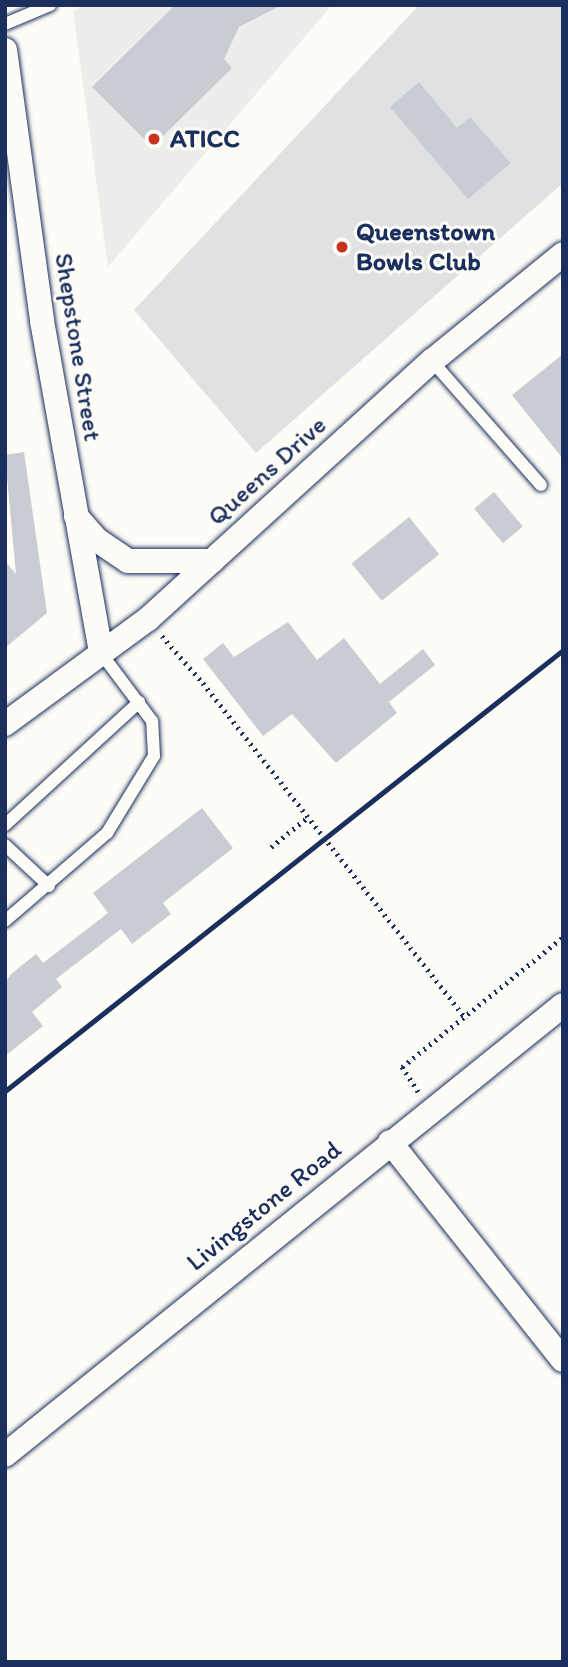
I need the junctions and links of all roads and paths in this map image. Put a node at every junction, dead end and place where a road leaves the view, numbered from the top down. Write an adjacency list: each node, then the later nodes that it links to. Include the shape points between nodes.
1 (50, 5): 2 (lane)
2 (5, 24)
3 (5, 50): 4 (street, Shepstone Street)
4 (9, 111): 8 (street, Shepstone Street)
5 (563, 254): 6 (street, Queens Drive)
6 (432, 361): 7 (lane); 9 (street, Queens Drive)
7 (541, 485)
8 (76, 515): 9 (street, via 97,540 128,561); 11 (street, Shepstone Street)
9 (212, 561): 10 (street, Queens Drive)
10 (148, 619): 11 (street, Queens Drive); 14 (path, bridge)
11 (101, 653): 12 (lane); 13 (street, Queens Drive)
12 (139, 702): 15 (lane); 18 (lane, via 155,732 150,766 107,834)
13 (5, 724)
14 (308, 817): 17 (path); 22 (path, bridge)
15 (5, 824)
16 (5, 845): 18 (lane)
17 (271, 846)
18 (49, 887): 19 (lane)
19 (5, 921)
20 (563, 937): 22 (path)
21 (563, 1005): 24 (street, Livingstone Road)
22 (466, 1019): 23 (path)
23 (402, 1067)
24 (390, 1142): 25 (street); 26 (street, Livingstone Road)
25 (563, 1360)
26 (5, 1455)

